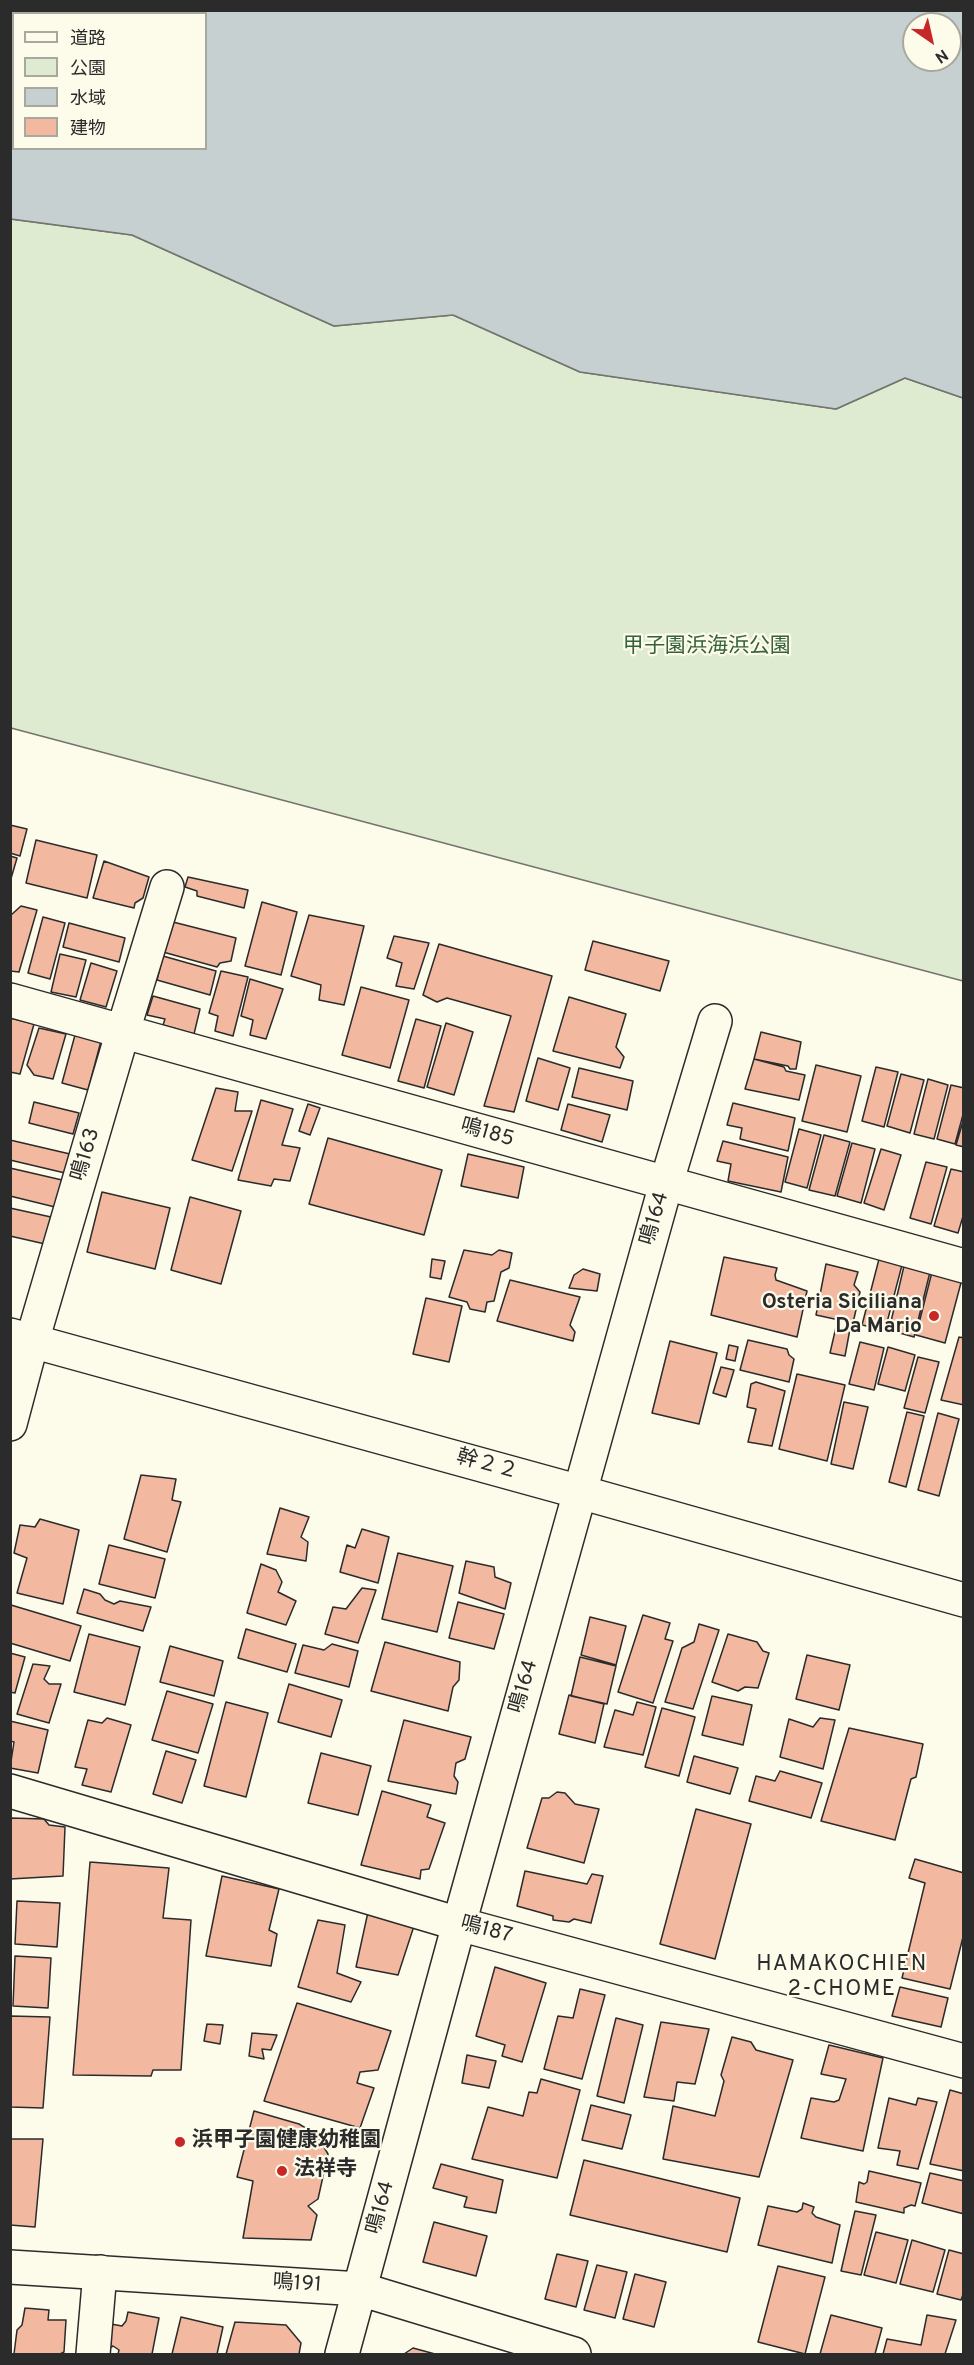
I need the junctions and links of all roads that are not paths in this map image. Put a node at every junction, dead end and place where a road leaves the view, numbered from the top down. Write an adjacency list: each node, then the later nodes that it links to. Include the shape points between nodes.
1 (167, 887): 4 (street, 鳴163)
2 (10, 1000): 4 (street, 鳴185)
3 (715, 1021): 5 (street, 鳴164)
4 (123, 1031): 5 (street, 鳴185); 7 (street, 鳴163)
5 (666, 1184): 6 (street, 鳴185); 9 (street, 鳴164)
6 (963, 1266)
7 (21, 1338): 8 (street, 鳴163); 9 (street, 幹２２)
8 (10, 1424)
9 (580, 1492): 10 (street, 幹２２); 12 (street, 鳴164)
10 (963, 1600)
11 (10, 1791): 12 (street, 鳴187)
12 (459, 1924): 13 (street, 鳴187); 16 (street, 鳴164)
13 (963, 2061)
14 (10, 2267): 15 (street, 鳴191)
15 (100, 2272): 16 (street, 鳴191); 17 (street)
16 (360, 2289): 18 (street, 鳴164); 19 (street, 鳴191)
17 (93, 2355)
18 (342, 2355)
19 (574, 2355)

